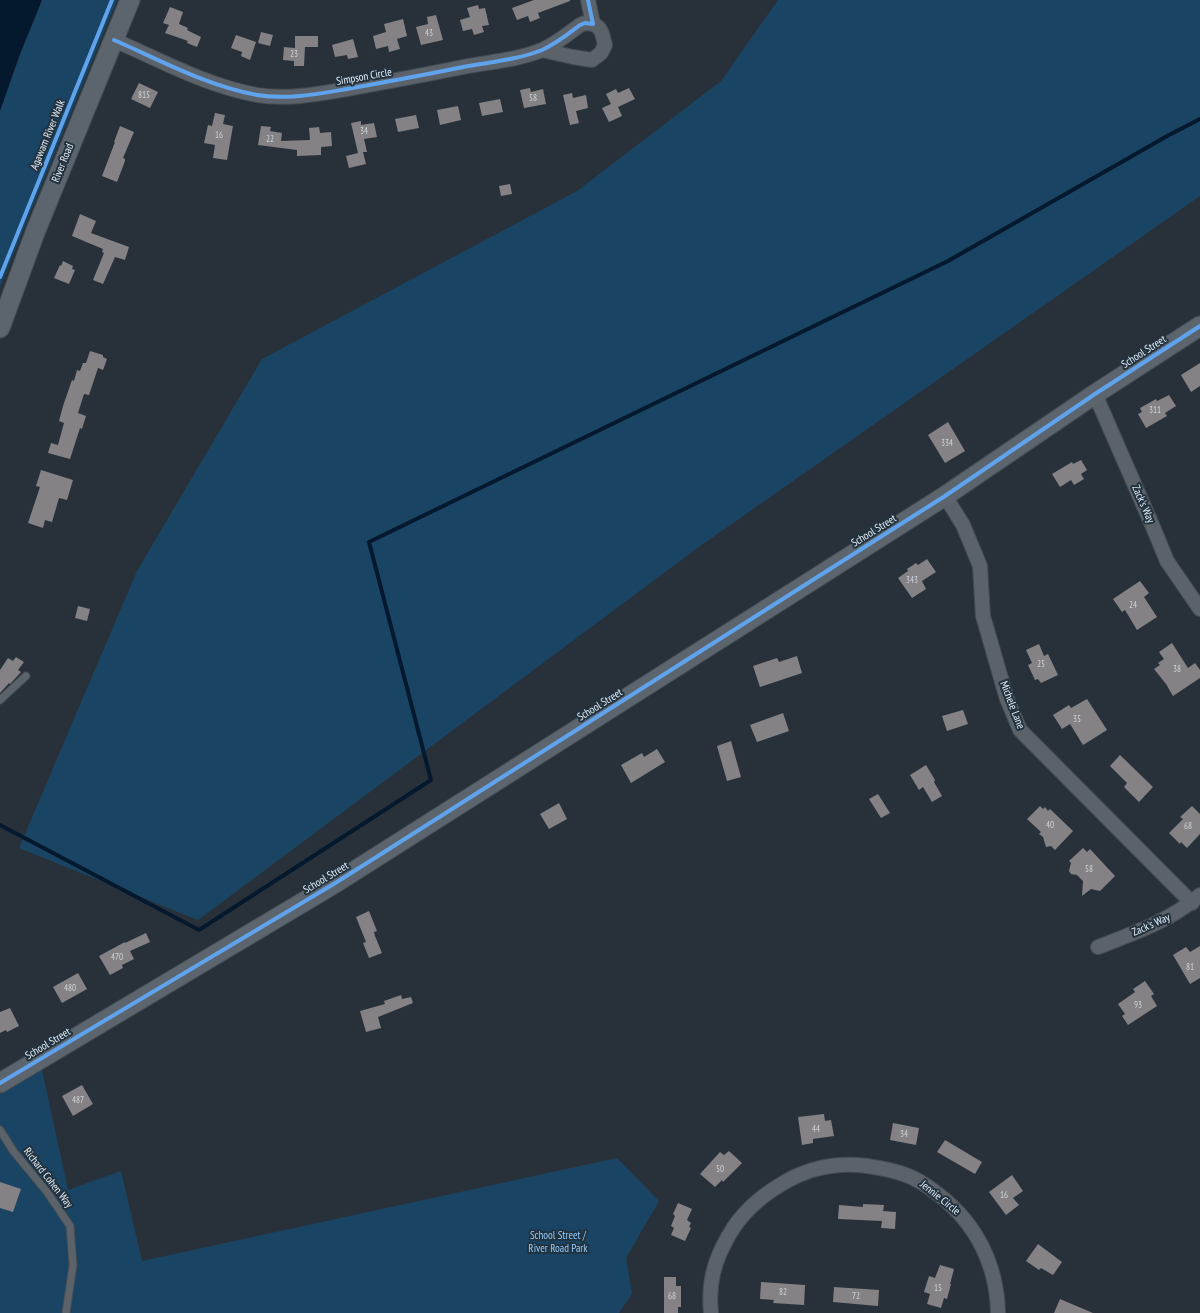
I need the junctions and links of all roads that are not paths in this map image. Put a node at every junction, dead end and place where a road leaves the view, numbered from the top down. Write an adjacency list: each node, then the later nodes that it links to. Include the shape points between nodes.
1 (130, 0): 4 (street, River Road)
2 (588, 0): 3 (street)
3 (593, 24): 5 (street, Simpson Circle, via 580,25); 5 (street, via 597,25 605,45 601,53 592,60)
4 (114, 40): 5 (street, Simpson Circle, via 195,77 237,90 276,96 311,94 384,83 518,58); 7 (street, River Road, via 36,230)
5 (542, 50)
6 (1200, 326): 8 (street, School Street)
7 (0, 328)
8 (1095, 394): 9 (street, School Street); 10 (street, Zack's Way, via 1167,561)
9 (945, 496): 13 (street, Michele Lane, via 963,525 980,566 984,616 1007,699 1020,730); 15 (street, School Street, via 337,882)
10 (1200, 609)
11 (26, 676): 12 (lane)
12 (0, 700)
13 (1196, 899): 14 (street, Zack's Way, via 1176,914)
14 (1098, 948)
15 (0, 1083)
16 (0, 1130): 17 (lane, Richard Cohen Way, via 70,1226 73,1265)
17 (66, 1313)
18 (711, 1313): 19 (street, Jennie Circle, via 710,1286 716,1260 733,1228 753,1205 769,1192 800,1175 827,1166 855,1165 882,1168 907,1175 933,1190 960,1213 976,1234 988,1258)
19 (998, 1313)

